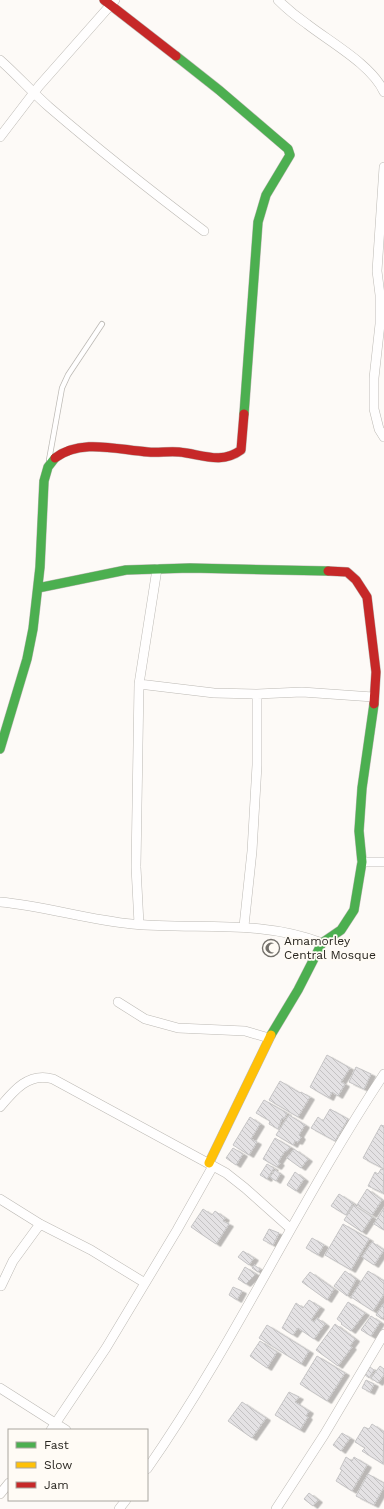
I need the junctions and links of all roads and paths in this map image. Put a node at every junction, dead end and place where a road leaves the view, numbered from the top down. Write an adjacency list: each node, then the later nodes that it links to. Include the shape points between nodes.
1 (278, 0): 4 (street, via 371,74)
2 (110, 2): 5 (street); 11 (street, via 219,90 288,150 290,155 266,195 258,222 241,450 231,457 220,459 180,452 146,452 85,446 60,454)
3 (0, 60): 5 (street)
4 (384, 92)
5 (34, 93): 6 (street); 8 (street, via 137,181)
6 (0, 137)
7 (384, 167): 10 (street, via 377,271 380,324 374,378 374,409 379,430)
8 (204, 231)
9 (102, 324): 11 (lane, via 62,388)
10 (384, 437)
11 (48, 466): 13 (street, via 44,485)
12 (158, 569): 13 (street, via 126,570); 14 (street); 16 (street, via 347,572 362,586 367,597 376,672)
13 (38, 588): 17 (street, via 27,659)
14 (139, 684): 15 (street, via 214,693); 22 (street, via 136,867)
15 (257, 694): 16 (street, via 302,692); 23 (street, via 258,765)
16 (373, 697): 19 (street, via 359,831)
17 (4, 718): 18 (street)
18 (0, 749)
19 (362, 862): 20 (street); 24 (street, via 354,910 341,930)
20 (384, 862)
21 (0, 902): 22 (street)
22 (140, 924): 23 (street)
23 (244, 926): 24 (street, via 283,931)
24 (322, 944): 26 (street)
25 (118, 1002): 26 (street, via 145,1019 178,1028 245,1032)
26 (269, 1038): 29 (street)
27 (384, 1074): 32 (street)
28 (0, 1107): 29 (street, via 20,1085 29,1080 45,1077)
29 (211, 1165): 32 (street, via 246,1188); 33 (street)
30 (0, 1199): 31 (street)
31 (40, 1224): 33 (street); 34 (street, via 13,1261)
32 (291, 1229): 38 (street, via 217,1359)
33 (145, 1283): 37 (street)
34 (1, 1286)
35 (384, 1334): 43 (street, via 324,1436)
36 (0, 1388): 37 (street)
37 (54, 1427)
38 (148, 1467)
39 (8, 1484): 40 (street)
40 (0, 1494)
41 (125, 1501): 42 (street)
42 (119, 1509)
43 (276, 1509)

